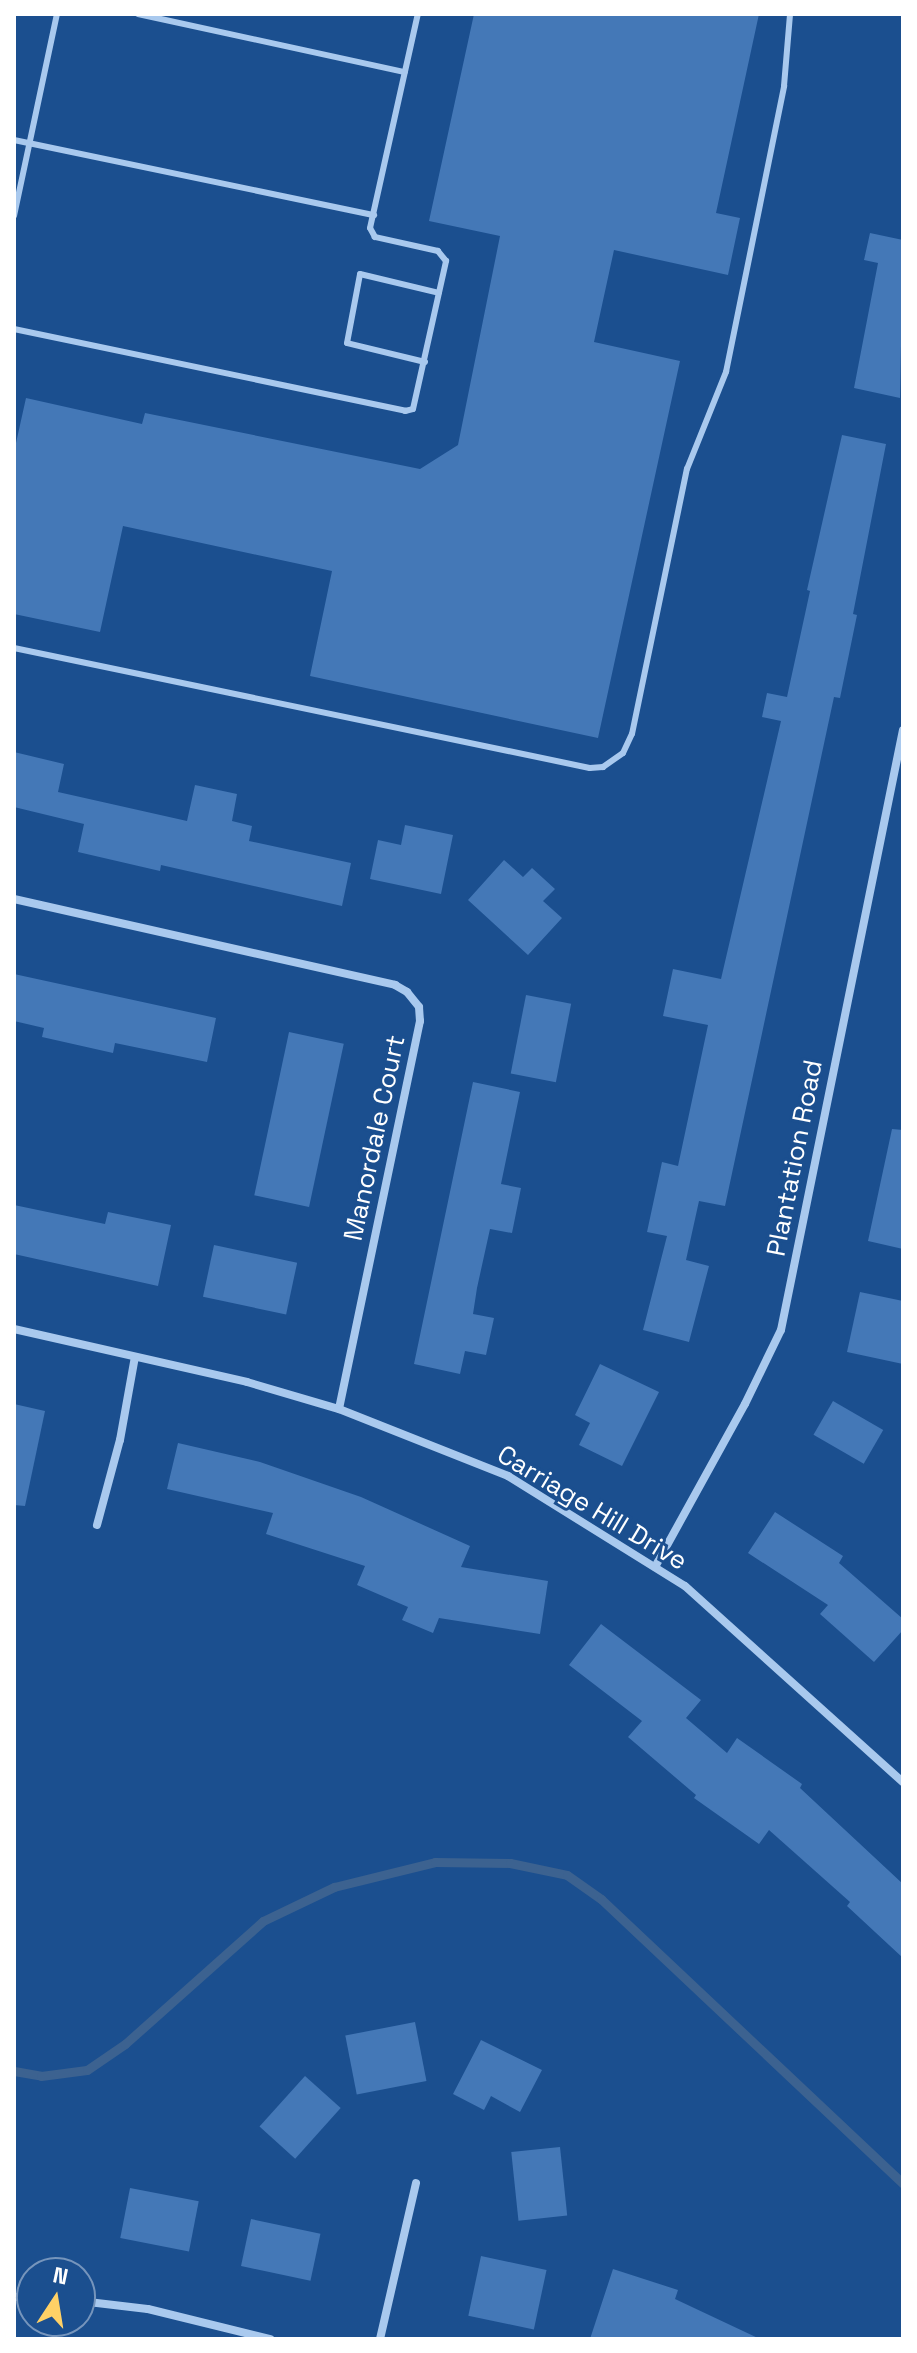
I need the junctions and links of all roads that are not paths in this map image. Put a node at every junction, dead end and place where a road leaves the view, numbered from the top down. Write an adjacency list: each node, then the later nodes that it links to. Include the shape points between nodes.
1 (57, 14): 7 (lane)
2 (138, 14): 5 (lane)
3 (418, 14): 5 (lane)
4 (790, 14): 13 (lane, via 784,86 726,372 687,469 632,734 623,753 603,767 590,768)
5 (405, 72): 8 (lane)
6 (14, 140): 7 (lane)
7 (29, 144): 8 (lane); 9 (lane)
8 (374, 215): 10 (lane, via 370,228 375,237 444,254)
9 (14, 216)
10 (439, 293): 12 (lane); 12 (lane, via 360,274 347,343)
11 (14, 329): 12 (lane, via 405,411 417,403)
12 (425, 362)
13 (14, 648)
14 (903, 730): 20 (street, Plantation Road, via 781,1330)
15 (14, 899): 18 (street, Manordale Court, via 395,985 419,1007)
16 (14, 1329): 17 (street, Carriage Hill Drive)
17 (135, 1357): 18 (street, Carriage Hill Drive); 19 (street)
18 (339, 1409): 20 (street, Carriage Hill Drive, via 508,1476)
19 (97, 1525)
20 (655, 1567): 21 (street, Carriage Hill Drive, via 685,1586)
21 (903, 1782)
22 (416, 2183): 25 (street)
23 (96, 2303): 24 (street, via 148,2309)
24 (270, 2339)
25 (380, 2339)

